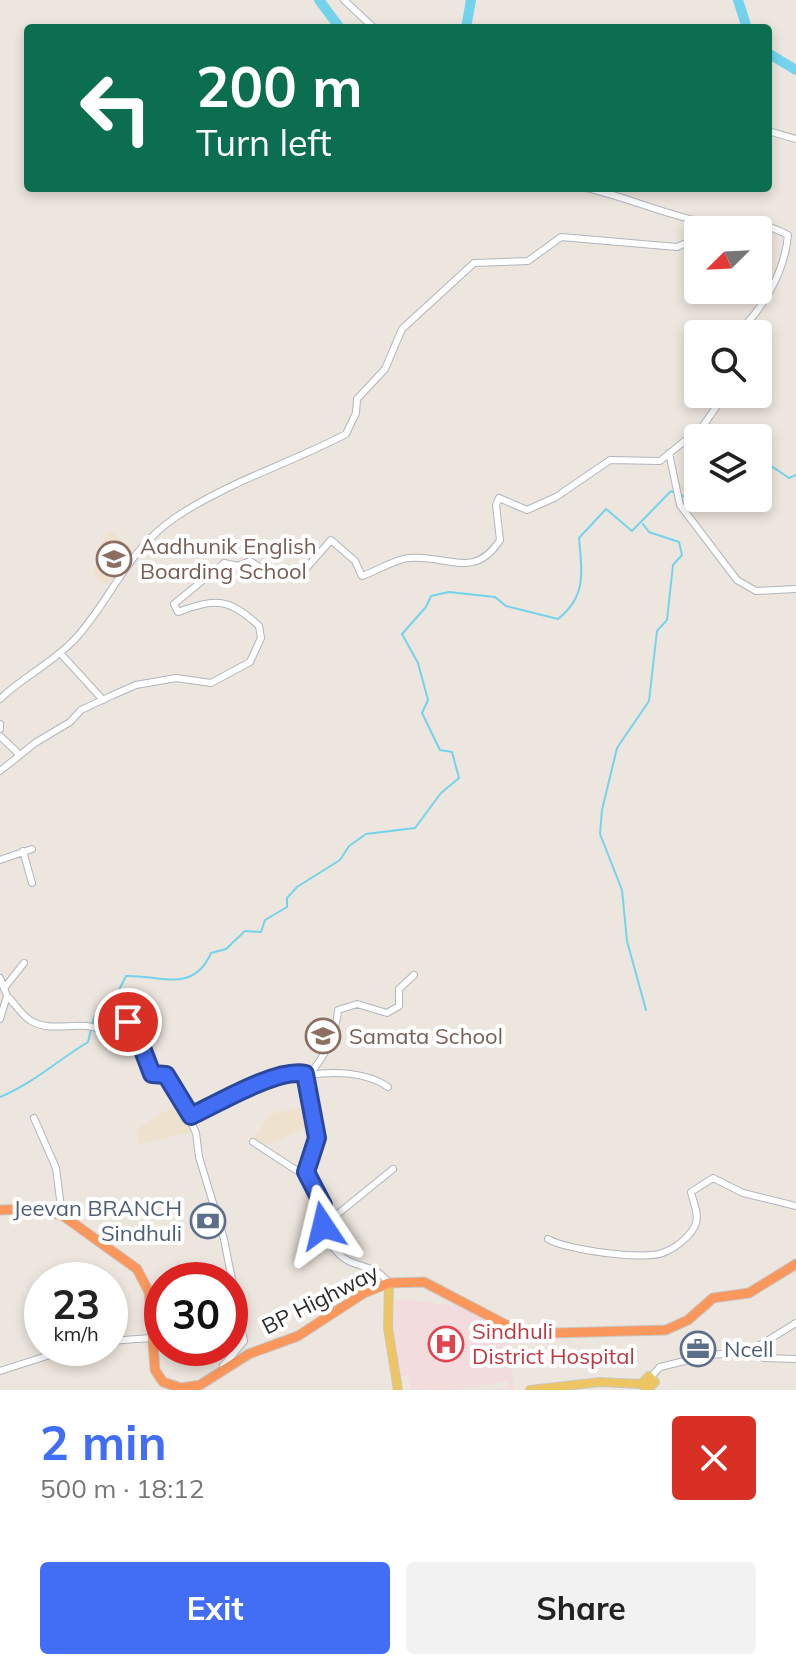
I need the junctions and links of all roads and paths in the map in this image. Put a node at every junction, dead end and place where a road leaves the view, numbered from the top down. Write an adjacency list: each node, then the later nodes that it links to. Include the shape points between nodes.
1 (344, 0): 2 (street)
2 (370, 24)
3 (772, 132): 4 (street)
4 (796, 139)
5 (605, 192): 6 (street)
6 (686, 216)
7 (772, 227): 9 (street, via 788,235)
8 (684, 244): 13 (street, via 561,237 528,261 474,263 402,329 385,369 357,399 346,434 176,517 143,543)
9 (772, 284)
10 (715, 408): 11 (street, via 703,426)
11 (669, 453): 12 (street, via 680,505 737,580 756,591); 15 (street, via 645,464 610,460 527,510 499,498 500,540 492,553 469,565 408,558 362,576 355,561 331,540 301,574 275,577 250,561 238,566 224,563 174,604 178,612 204,602 230,603 245,612 259,626 261,638 250,662 211,683 176,678 136,685)
12 (796, 589)
13 (61, 654): 14 (street); 15 (street)
14 (0, 699)
15 (103, 700): 17 (street)
16 (0, 736): 17 (street)
17 (20, 755): 18 (street)
18 (0, 771)
19 (32, 849): 20 (street)
20 (23, 851): 21 (street); 22 (street)
21 (0, 860)
22 (32, 883)
23 (24, 963): 26 (street)
24 (414, 975): 29 (street, via 399,989 399,1006 387,1013 357,1004 338,1010 322,1059)
25 (0, 978): 26 (street)
26 (5, 987): 27 (street)
27 (7, 996): 28 (street); 31 (street, via 36,1024 96,1025 107,1033 133,1024 152,1074 172,1081)
28 (0, 1019)
29 (307, 1074): 30 (street, via 352,1074); 31 (street, via 264,1082); 35 (street, via 317,1138)
30 (388, 1087)
31 (191, 1116): 41 (street)
32 (34, 1118): 38 (street, via 56,1168)
33 (253, 1142): 35 (street)
34 (393, 1169): 39 (street)
35 (306, 1172): 39 (street, via 323,1205)
36 (796, 1206): 40 (street, via 743,1193 713,1178 691,1192 697,1215 689,1236 664,1253 641,1256 568,1247)
37 (0, 1210): 38 (highway, BP Highway)
38 (62, 1215): 43 (highway, BP Highway, via 137,1269)
39 (323, 1226): 44 (street, via 323,1234 344,1262 374,1269)
40 (548, 1239)
41 (226, 1262)
42 (796, 1264): 44 (highway, BP Highway, via 758,1289 713,1298 688,1320 666,1330 514,1329 424,1282)
43 (144, 1282)
44 (389, 1283): 52 (highway, BP Highway, via 298,1336 249,1354); 57 (main road, via 388,1328)
45 (796, 1323): 46 (street)
46 (749, 1352): 47 (street); 53 (street, via 680,1360 660,1367)
47 (796, 1359)
48 (24, 1363): 51 (street)
49 (154, 1366): 55 (highway, BP Highway)
50 (225, 1366): 52 (street)
51 (0, 1371)
52 (220, 1372): 55 (highway, BP Highway, via 191,1389)
53 (651, 1377): 54 (main road, via 644,1377); 56 (main road)
54 (641, 1384): 56 (main road); 58 (main road, via 600,1382)
55 (166, 1388)
56 (652, 1389)
57 (398, 1390)
58 (530, 1390)

